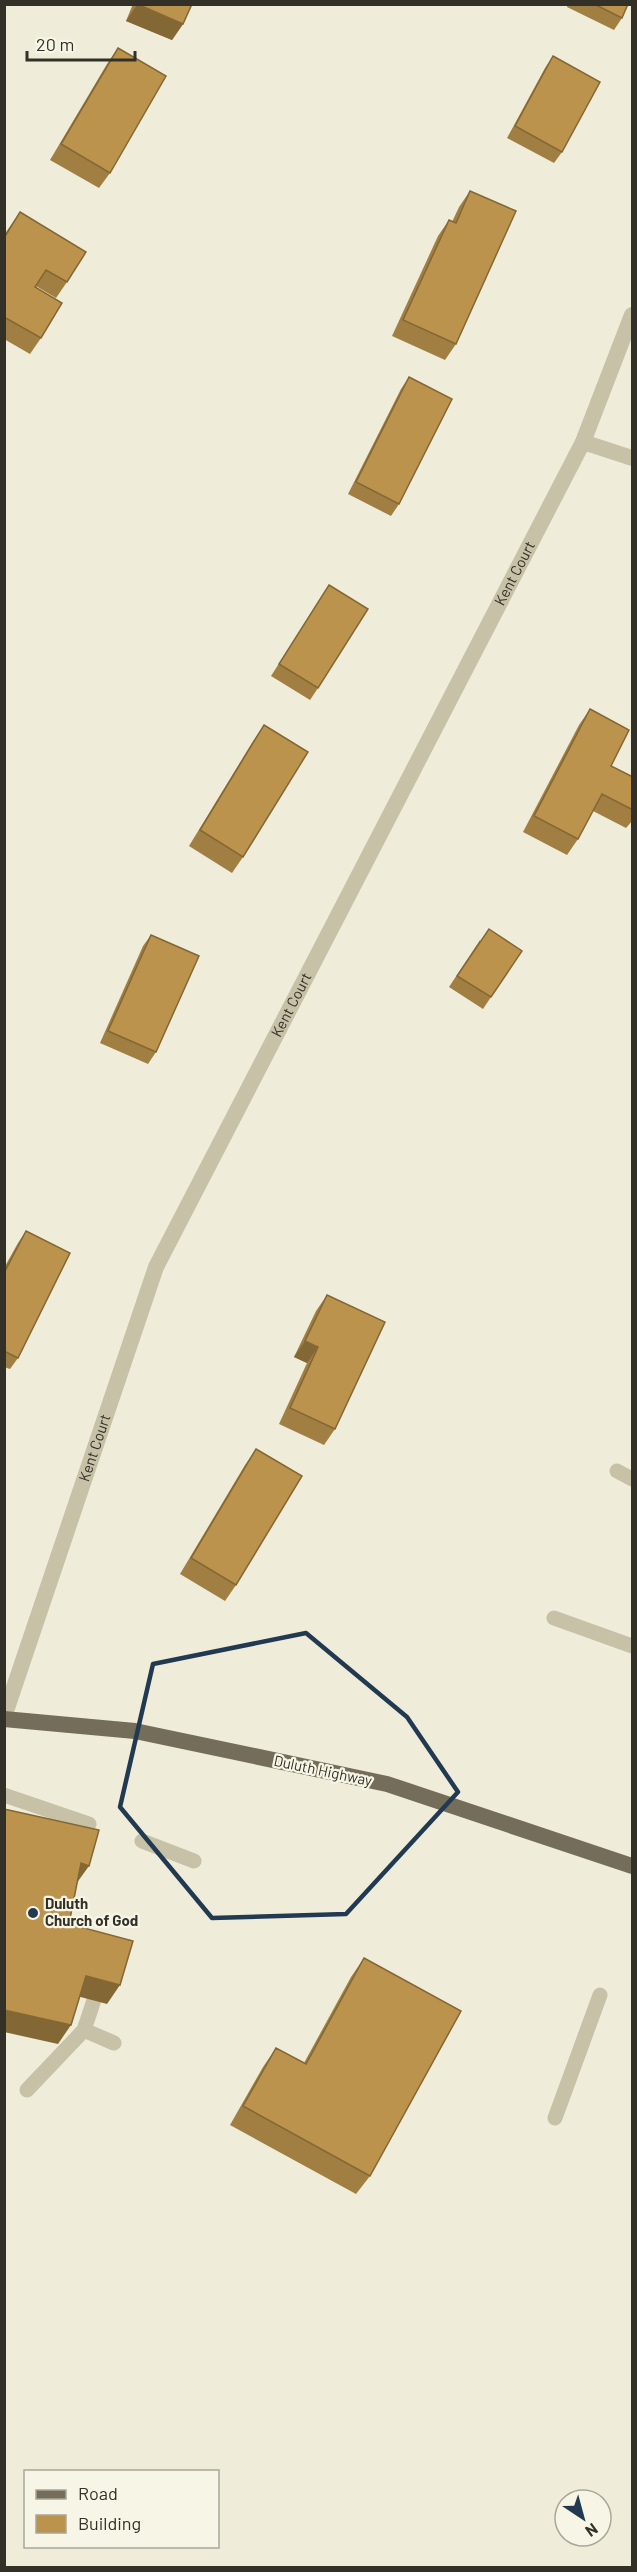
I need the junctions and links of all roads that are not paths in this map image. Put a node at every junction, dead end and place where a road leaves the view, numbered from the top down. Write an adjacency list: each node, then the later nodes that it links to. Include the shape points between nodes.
1 (633, 315): 2 (street, Kent Court)
2 (583, 442): 3 (street); 8 (street, Kent Court, via 156,1267)
3 (633, 458)
4 (617, 1472): 5 (lane)
5 (633, 1479)
6 (554, 1618): 7 (lane)
7 (633, 1646)
8 (4, 1718): 13 (main road, Duluth Highway, via 135,1731 387,1784)
9 (4, 1795): 10 (lane)
10 (89, 1824)
11 (142, 1841): 12 (lane)
12 (194, 1861)
13 (633, 1866)
14 (600, 1995): 19 (lane)
15 (94, 2000): 16 (lane)
16 (84, 2030): 17 (lane); 18 (lane)
17 (114, 2043)
18 (27, 2090)
19 (555, 2118)

